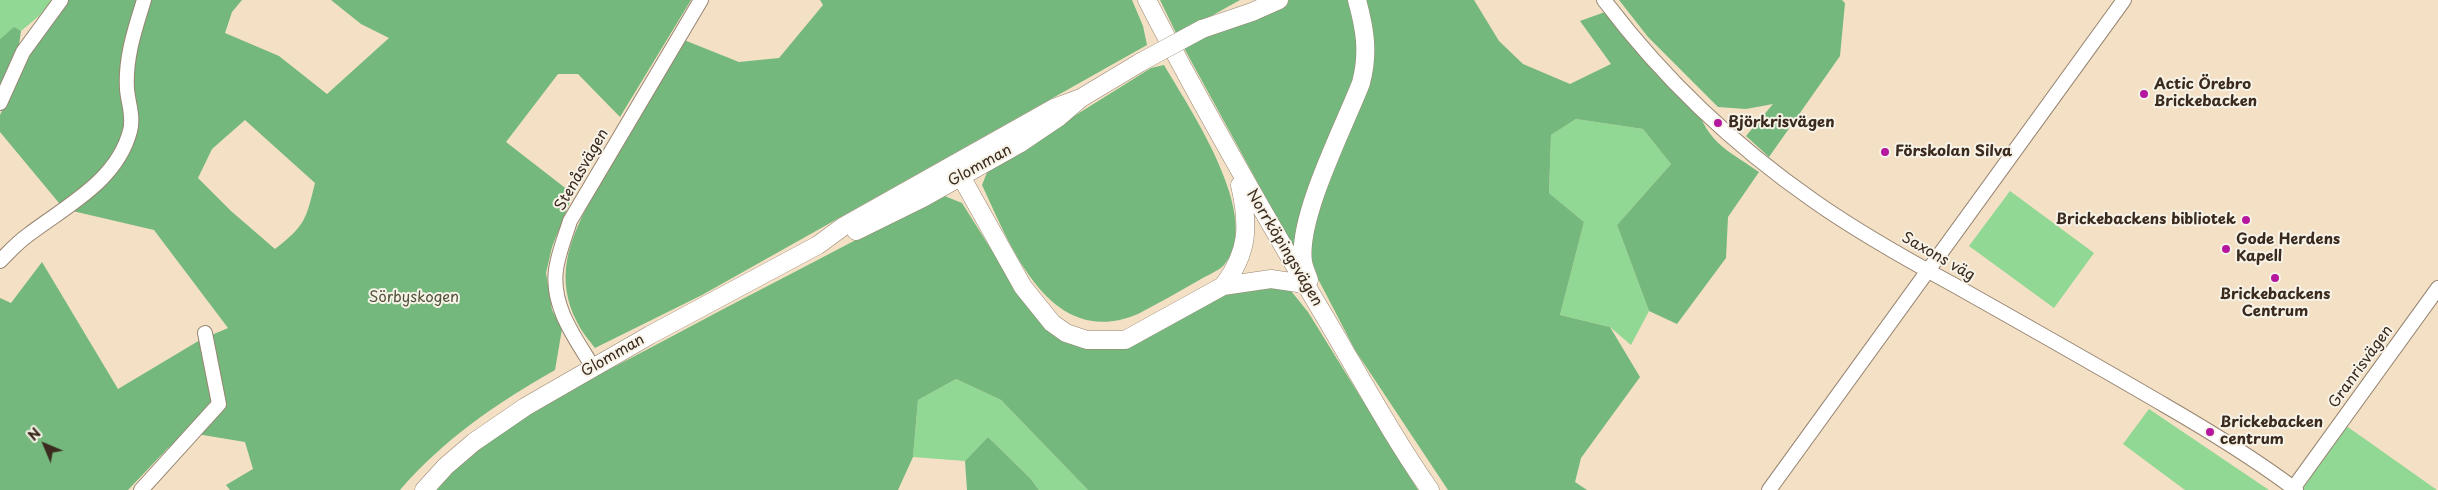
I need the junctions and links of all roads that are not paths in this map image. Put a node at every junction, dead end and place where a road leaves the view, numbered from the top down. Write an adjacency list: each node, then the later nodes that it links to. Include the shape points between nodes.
1 (61, 0): 11 (street, via 23,52)
2 (144, 0): 14 (street, via 127,64 130,130 121,152 100,180 77,201 27,235)
3 (701, 0): 21 (street, Stenåsvägen, via 570,221 561,250 556,271 558,298 568,326)
4 (1148, 0): 12 (main road, Norrköpingsvägen)
5 (1250, 0): 10 (main road, Glomman)
6 (1279, 0): 10 (main road, Glomman)
7 (1357, 0): 19 (main road, via 1366,34 1366,66 1315,196 1304,240 1303,262)
8 (1604, 0): 15 (street, Saxons väg, via 1645,51 1679,86 1765,165 1835,215)
9 (2124, 0): 15 (street)
10 (1219, 22): 13 (main road, Glomman, bridge, via 1081,98 1037,133)
11 (0, 103)
12 (1236, 167): 16 (main road, Norrköpingsvägen); 17 (main road, via 1246,211 1246,234 1234,272)
13 (958, 170): 17 (main road, via 1023,287 1052,323 1066,333 1088,340 1125,340); 21 (main road, Glomman, via 883,218 818,245)
14 (0, 261)
15 (1928, 271): 22 (street, Saxons väg, via 2132,384); 26 (street)
16 (1305, 284): 17 (main road, via 1272,279); 19 (main road, Norrköpingsvägen)
17 (1223, 286)
18 (2438, 288): 22 (street, Granrisvägen)
19 (1316, 302): 25 (main road, Norrköpingsvägen, via 1360,381)
20 (205, 333): 23 (street, via 218,404)
21 (593, 367): 24 (main road, Glomman, via 494,428 446,466)
22 (2294, 489)
23 (140, 490)
24 (424, 490)
25 (1430, 490)
26 (1769, 490)

